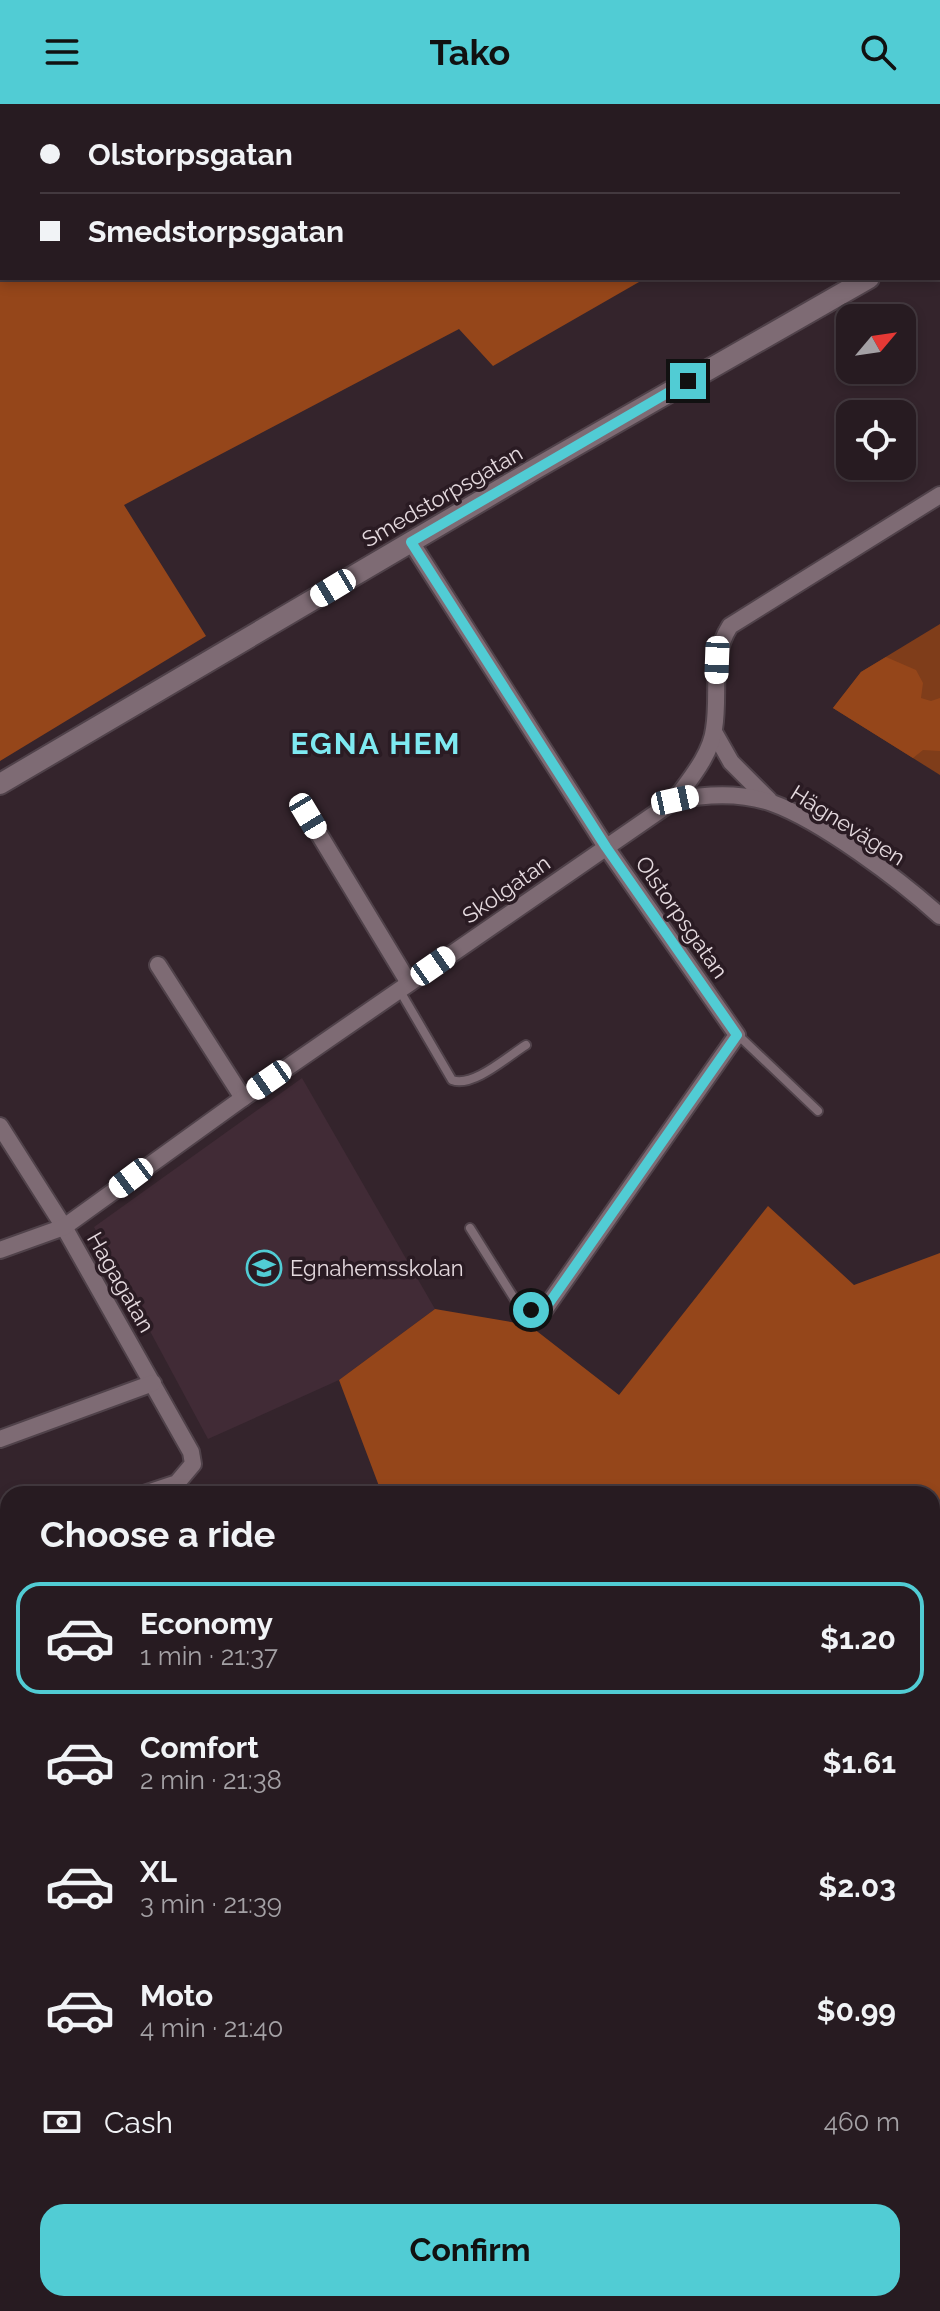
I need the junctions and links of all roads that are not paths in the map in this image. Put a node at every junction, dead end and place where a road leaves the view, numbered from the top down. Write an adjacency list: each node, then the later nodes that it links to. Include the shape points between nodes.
1 (866, 280): 3 (street, Smedstorpsgatan)
2 (940, 495): 4 (street, Skolgatan, via 730,626 717,660)
3 (411, 542): 5 (street, Smedstorpsgatan); 9 (street, Olstorpsgatan)
4 (714, 732): 6 (street, Skolgatan); 7 (street, via 731,762)
5 (0, 784)
6 (675, 800): 7 (street, Hägnevägen, via 703,794); 9 (street, Skolgatan)
7 (773, 803): 10 (street, Hägnevägen, via 858,853)
8 (308, 816): 12 (street)
9 (606, 847): 12 (street, Skolgatan); 13 (street, Olstorpsgatan)
10 (940, 916)
11 (158, 965): 15 (street)
12 (404, 987): 14 (lane, via 452,1080 470,1080); 15 (street, Skolgatan)
13 (737, 1035): 16 (lane); 21 (street)
14 (526, 1045)
15 (243, 1098): 18 (street, Skolgatan)
16 (818, 1111)
17 (0, 1126): 18 (street, Hagagatan)
18 (64, 1227): 20 (street, Skolgatan); 22 (street, Hagagatan)
19 (470, 1228): 21 (lane, via 519,1306)
20 (0, 1250)
21 (545, 1309)
22 (153, 1383): 23 (street); 24 (street, Hagagatan, via 193,1464)
23 (0, 1439)
24 (168, 1486)

